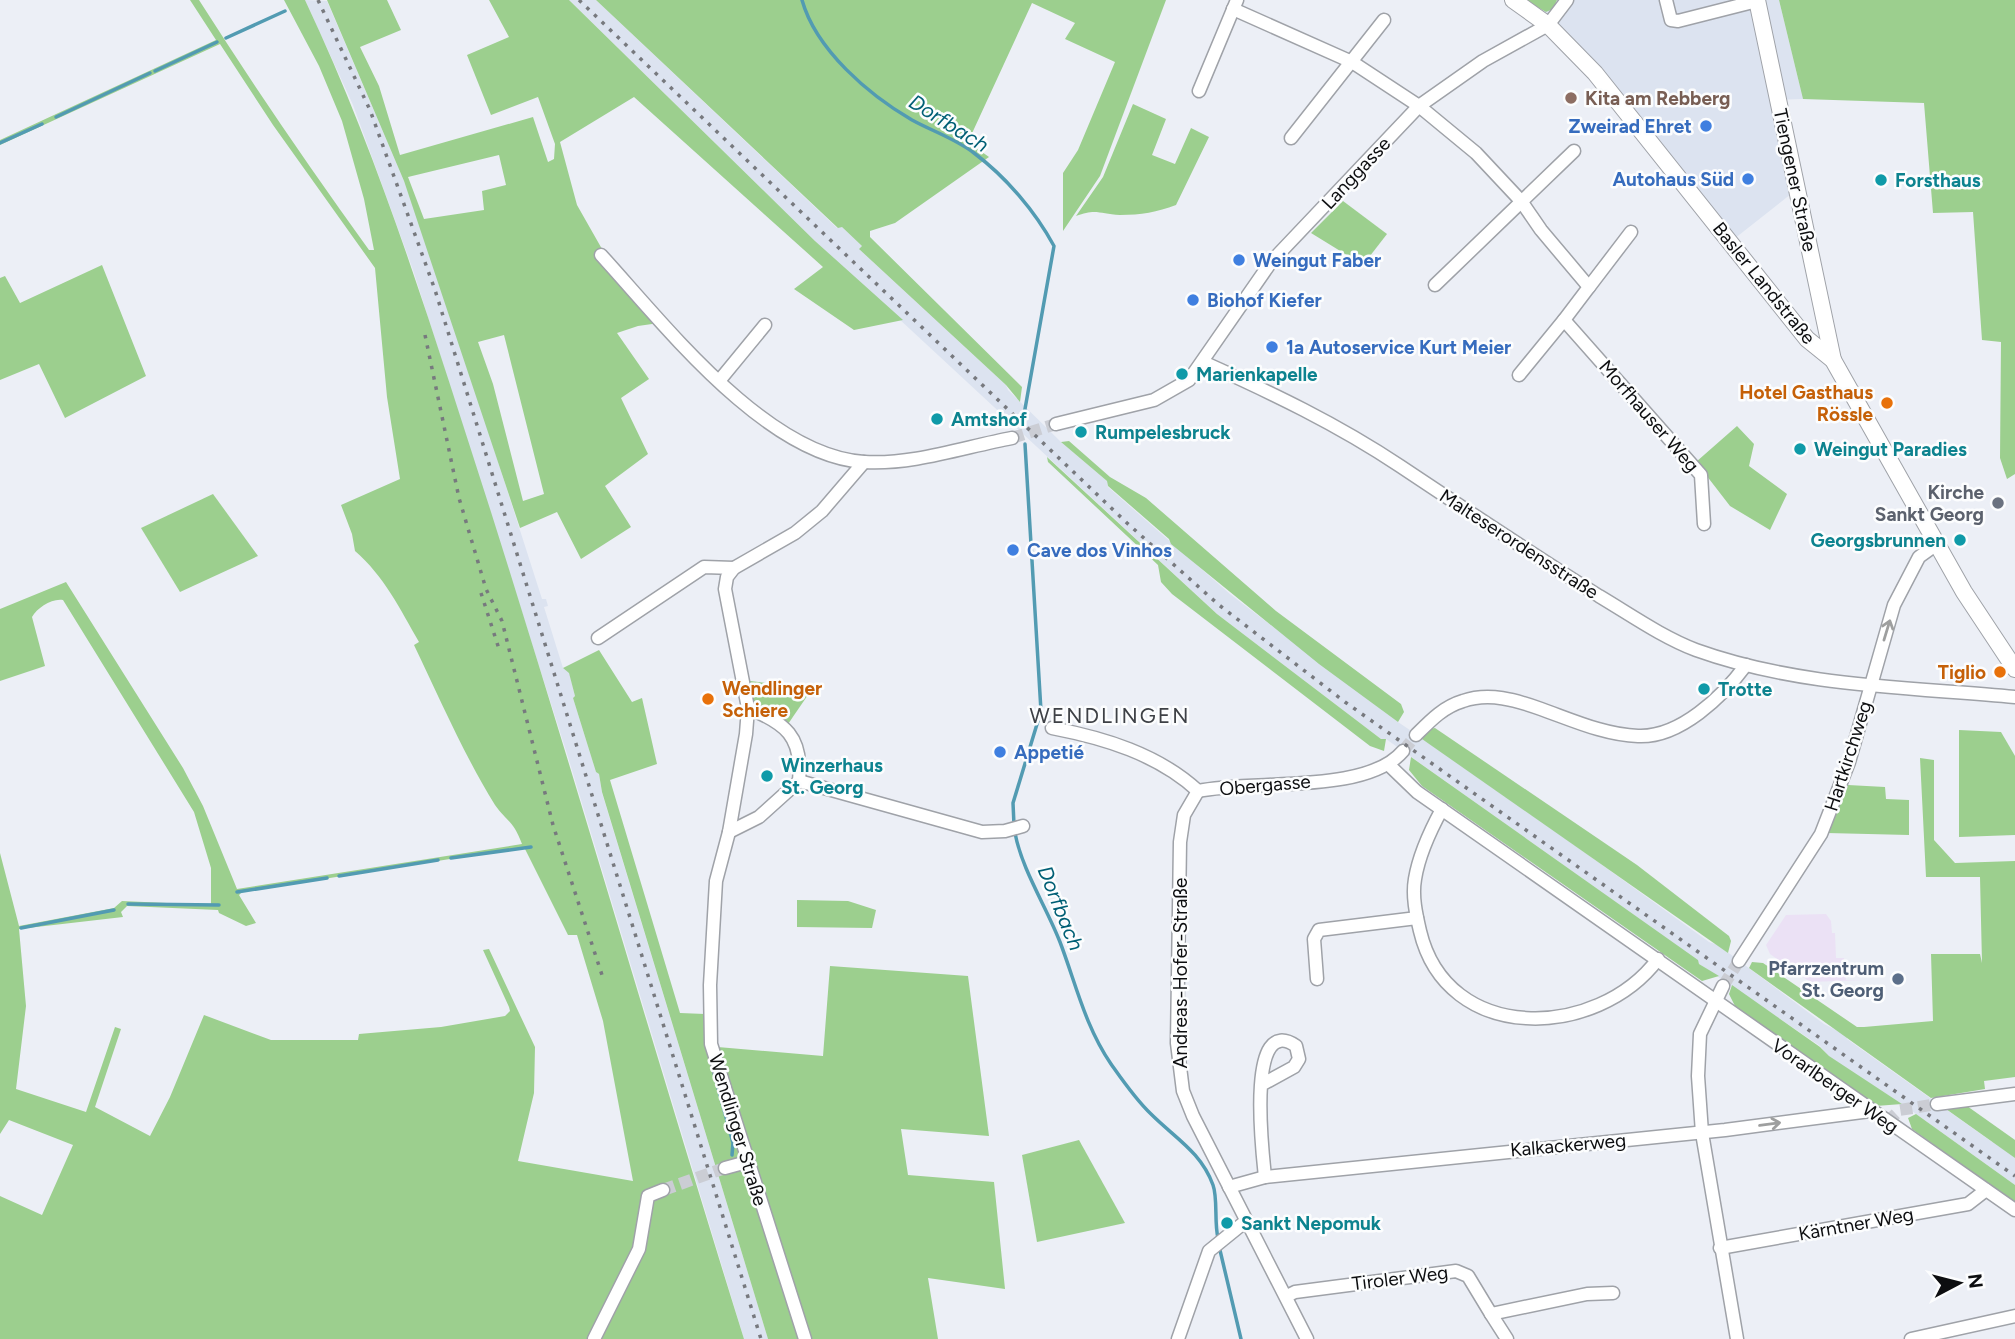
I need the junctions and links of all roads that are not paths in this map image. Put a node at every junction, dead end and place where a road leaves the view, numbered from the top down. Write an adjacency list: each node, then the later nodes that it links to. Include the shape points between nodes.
1 (1513, 0): 7 (street, Basler Landstraße)
2 (1567, 0): 7 (street)
3 (1665, 0): 4 (street, via 1671,20 1678,21)
4 (1757, 1): 20 (street, Tiengener Straße)
5 (1235, 5): 8 (street); 9 (street)
6 (1384, 20): 8 (street)
7 (1548, 25): 10 (street, Langgasse, via 1483,61); 20 (street, Basler Landstraße, via 1624,107 1807,339)
8 (1352, 62): 10 (street); 11 (street)
9 (1199, 90)
10 (1419, 106): 13 (street, via 1476,153); 21 (street, Langgasse, via 1271,261)
11 (1291, 138)
12 (1574, 151): 13 (street)
13 (1521, 201): 16 (street); 17 (street)
14 (1631, 232): 17 (street)
15 (601, 255): 23 (street)
16 (1435, 285)
17 (1590, 287): 18 (street)
18 (1564, 320): 22 (street); 27 (street, Morfhauser Weg, via 1701,475)
19 (765, 325): 23 (street)
20 (1833, 360): 28 (street, Basler Landstraße)
21 (1203, 362): 24 (street, via 1189,380 1154,400); 31 (street, Malteserordensstraße, via 1356,437 1667,637)
22 (1519, 375)
23 (719, 381): 26 (street, via 798,442 841,459)
24 (1056, 424)
25 (1012, 438): 26 (street, via 899,462)
26 (864, 462): 29 (street, via 822,511 795,533)
27 (1704, 524)
28 (1937, 544): 32 (street, Basler Landstraße); 33 (street, Hartkirchweg, one-way to 28, via 1902,587 1919,557)
29 (734, 568): 30 (street, via 704,567); 35 (street, Wendlinger Straße, via 725,589)
30 (598, 638)
31 (1746, 665): 33 (street, Malteserordensstraße); 37 (street, via 1708,704 1658,733 1615,732 1520,702 1489,698 1461,701 1443,710)
32 (2015, 669)
33 (1869, 688): 34 (street, Malteserordensstraße); 47 (street, Hartkirchweg, via 1849,762 1821,834)
34 (2015, 697)
35 (748, 708): 40 (street, via 786,727 793,738); 44 (street, Wendlinger Straße)
36 (1052, 729): 41 (street, Obergasse, via 1119,744 1175,772)
37 (1416, 735)
38 (1403, 751): 39 (street, Obergasse)
39 (1389, 765): 41 (street, Obergasse, via 1345,777); 42 (street, Vorarlberger Weg)
40 (799, 780): 43 (street, via 982,832); 44 (street, via 759,817)
41 (1198, 791): 59 (street, Andreas-Hofer-Straße, via 1184,815 1180,842 1178,1068 1192,1116)
42 (1442, 809): 45 (street, via 1415,878); 46 (street, Vorarlberger Weg)
43 (1017, 828)
44 (729, 832): 56 (street, Wendlinger Straße, via 716,881 711,1044)
45 (1417, 918): 46 (street, via 1429,957 1446,982 1472,1003 1510,1017 1554,1019 1589,1010 1648,972); 48 (street, via 1319,930 1314,939)
46 (1658, 959): 50 (street, Vorarlberger Weg)
47 (1739, 961)
48 (1317, 979)
49 (1723, 986): 50 (street)
50 (1714, 1000): 54 (street, Vorarlberger Weg); 55 (street, via 1700,1034)
51 (1261, 1085): 58 (street, via 1258,1098)
52 (2015, 1094): 53 (street)
53 (1937, 1104)
54 (1870, 1111): 55 (street, Kalkackerweg, one-way to 54); 61 (street, Vorarlberger Weg)
55 (1702, 1133): 58 (street, Kalkackerweg); 64 (street)
56 (747, 1162): 57 (street); 70 (street, Wendlinger Straße)
57 (725, 1168)
58 (1265, 1177): 59 (street, Kalkackerweg)
59 (1229, 1187): 63 (street, Andreas-Hofer-Straße)
60 (663, 1190): 69 (street, via 648,1196 639,1249)
61 (1986, 1190): 62 (street, Vorarlberger Weg); 64 (street, Kärntner Weg, via 1968,1204)
62 (2015, 1210)
63 (1247, 1222): 66 (street, Andreas-Hofer-Straße); 71 (street, via 1212,1248)
64 (1720, 1248): 74 (street)
65 (1613, 1293): 67 (street)
66 (1287, 1296): 67 (street, Tiroler Weg, via 1456,1270 1468,1276); 72 (street, Andreas-Hofer-Straße)
67 (1492, 1314): 73 (street, Tiroler Weg)
68 (2015, 1316): 75 (street)
69 (594, 1339)
70 (805, 1339)
71 (1178, 1339)
72 (1307, 1339)
73 (1507, 1339)
74 (1737, 1339)
75 (1911, 1339)

